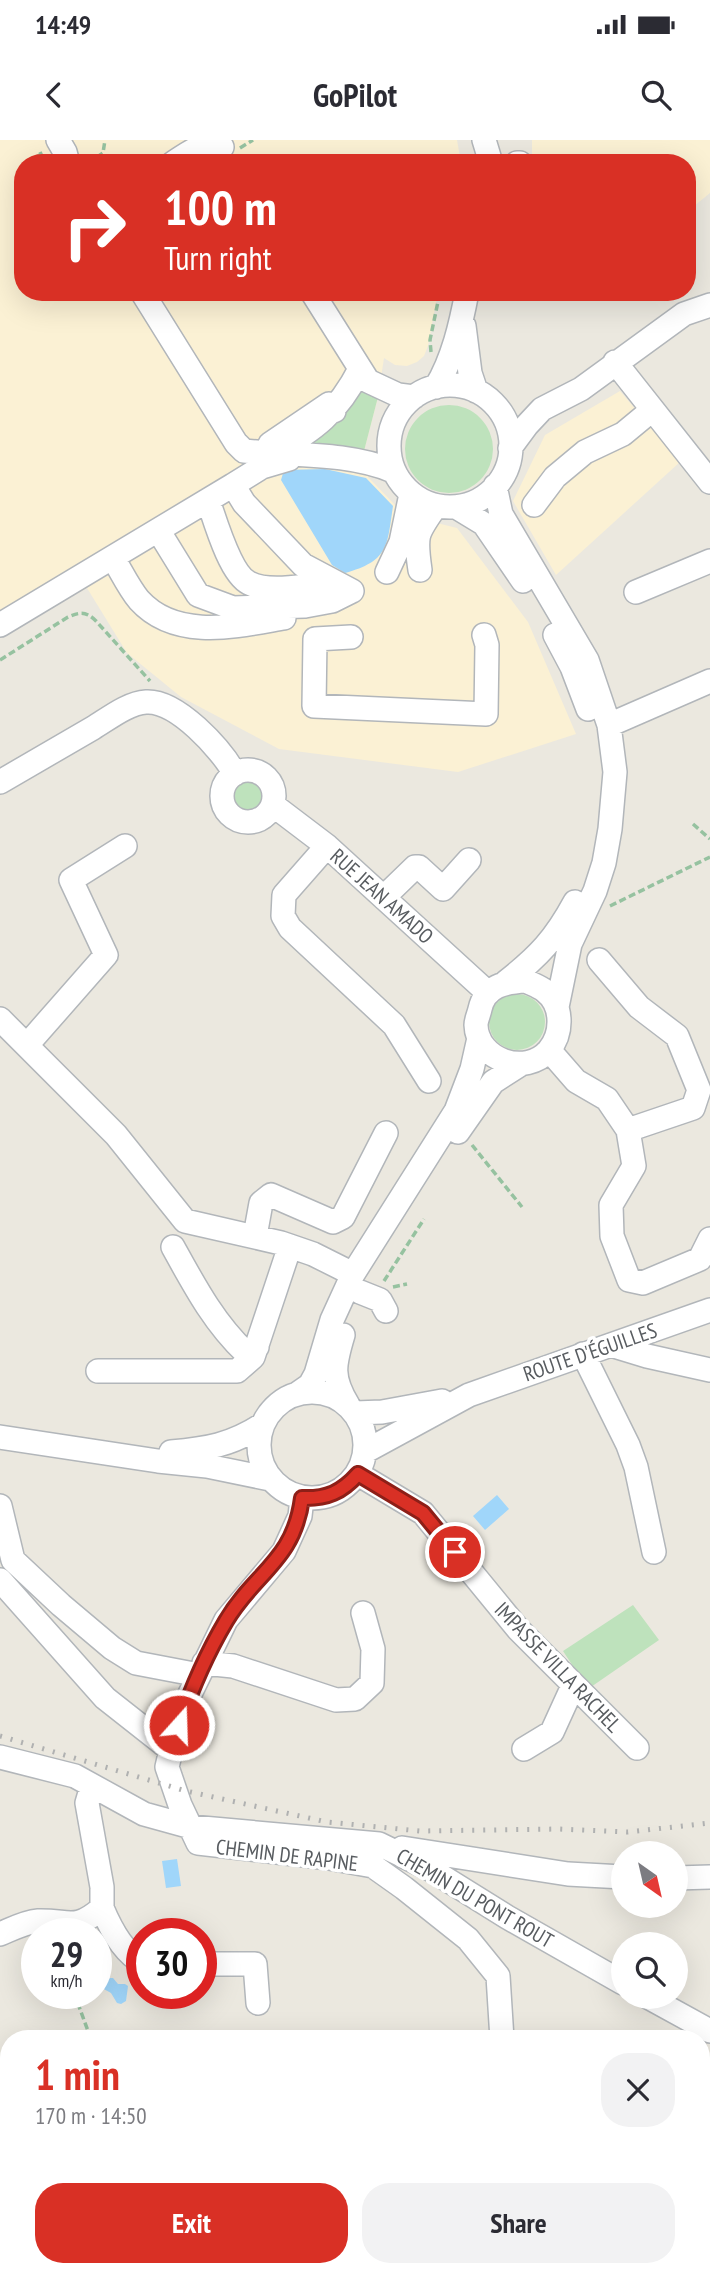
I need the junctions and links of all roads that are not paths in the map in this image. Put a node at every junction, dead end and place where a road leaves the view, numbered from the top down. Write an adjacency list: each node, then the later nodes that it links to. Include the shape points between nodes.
1 (227, 150): 2 (street, via 205,142)
2 (187, 154)
3 (148, 301): 17 (street, via 236,443 244,451)
4 (318, 301): 9 (street)
5 (466, 301): 7 (street)
6 (710, 305): 8 (street, via 684,314)
7 (463, 317): 10 (street); 11 (street)
8 (615, 362): 14 (street, via 581,389); 15 (street)
9 (360, 369): 12 (street, via 368,381 397,396); 17 (street, via 334,411)
10 (436, 387): 11 (street); 12 (street)
11 (476, 391): 13 (street)
12 (414, 397): 19 (street, via 402,408 391,430)
13 (495, 405): 14 (street); 16 (street, via 504,418)
14 (542, 409): 16 (street)
15 (652, 410): 20 (street); 25 (street, via 623,434 585,452 555,477)
16 (510, 448): 22 (street, via 509,462)
17 (273, 453): 18 (street)
18 (299, 456): 19 (street, via 372,463); 21 (street, via 262,467)
19 (393, 471): 23 (street)
20 (710, 482)
21 (233, 485): 24 (street); 32 (street, via 244,503 303,565)
22 (495, 486): 26 (street, via 480,499); 39 (street, via 500,514 587,660)
23 (411, 494): 26 (street); 31 (street, via 401,542)
24 (208, 500): 27 (street); 32 (street, via 225,550 246,582 260,587)
25 (534, 505)
26 (446, 507): 30 (street, via 419,527); 48 (street, via 484,524 550,625 586,700 600,774 597,834 578,896 539,956)
27 (158, 530): 28 (street); 34 (street, via 198,595 233,608)
28 (113, 558): 34 (street, via 139,600 160,615 193,628 289,617); 35 (street)
29 (710, 561): 33 (street)
30 (420, 570)
31 (387, 572)
32 (342, 586): 34 (street, via 332,601)
33 (636, 592)
34 (305, 606)
35 (0, 625)
36 (484, 635): 37 (street, via 486,714 314,706 315,639)
37 (351, 637)
38 (710, 681): 39 (street)
39 (609, 725): 49 (street, via 615,772 604,863 570,944)
40 (235, 774): 41 (street, via 215,744 171,708 127,700); 42 (street, via 254,772 267,779); 42 (street, via 226,781 222,797 234,819 260,820)
41 (0, 782)
42 (272, 805): 44 (street, RUE JEAN AMADO)
43 (125, 846): 52 (street, via 71,880 106,955)
44 (327, 846): 46 (street, RUE JEAN AMADO); 55 (street, via 284,895 283,916 290,928 394,1025)
45 (469, 860): 46 (street, via 443,889 415,867)
46 (384, 897): 48 (street, RUE JEAN AMADO)
47 (599, 960): 56 (street, via 639,1007 677,1036 699,1090 693,1108)
48 (497, 987): 49 (street, via 526,981 546,991); 51 (street, via 481,1003 476,1024)
49 (557, 1007): 53 (street, via 558,1033)
50 (0, 1019): 52 (street)
51 (479, 1038): 54 (street, via 488,1052 504,1062); 62 (street, via 456,1111)
52 (27, 1045): 58 (street, via 116,1135 185,1221)
53 (549, 1050): 54 (street); 56 (street, via 576,1081 607,1100)
54 (521, 1064): 62 (street, via 493,1082)
55 (429, 1081)
56 (628, 1130): 59 (street, via 634,1166 611,1205 612,1236 629,1280 643,1283 701,1259)
57 (386, 1133): 58 (street, via 343,1217 333,1222 271,1195 261,1203)
58 (255, 1236): 60 (street)
59 (710, 1238)
60 (290, 1246): 62 (street, via 313,1254); 66 (street)
61 (173, 1247): 66 (street, via 227,1336 246,1353)
62 (357, 1283): 64 (street, via 380,1300); 70 (street, via 332,1320 316,1374); 72 (street, via 335,1365 337,1387)
63 (710, 1310): 65 (street, ROUTE D'ÉGUILLES)
64 (386, 1311)
65 (611, 1345): 67 (street, ROUTE D'ÉGUILLES); 68 (street)
66 (257, 1347): 69 (street, via 237,1371)
67 (583, 1354): 71 (street, ROUTE D'ÉGUILLES); 81 (street, via 636,1467)
68 (710, 1370)
69 (98, 1371)
70 (297, 1394): 72 (street, via 325,1393); 73 (street, via 282,1400)
71 (469, 1395): 72 (street, ROUTE D'ÉGUILLES, via 382,1412); 75 (street, ROUTE D'ÉGUILLES)
72 (351, 1409): 75 (street, via 366,1438)
73 (262, 1425): 76 (street, via 240,1439 207,1449); 78 (street, via 259,1453)
74 (0, 1437): 76 (street)
75 (366, 1451): 77 (street)
76 (129, 1455): 78 (street)
77 (358, 1474): 79 (street, via 334,1494); 85 (street, IMPASSE VILLA RACHEL, via 423,1513 518,1629)
78 (270, 1479): 79 (street)
79 (302, 1498): 84 (street, via 300,1516 284,1551 226,1620)
80 (0, 1506): 84 (street, via 13,1560 113,1647 136,1664)
81 (654, 1552)
82 (0, 1580): 88 (street, via 104,1698)
83 (363, 1613): 84 (street, via 373,1649 372,1683 355,1699 336,1700 233,1666)
84 (202, 1669): 88 (street)
85 (573, 1686): 86 (street, IMPASSE VILLA RACHEL); 87 (street, via 552,1732)
86 (637, 1748)
87 (524, 1749)
88 (171, 1750): 91 (street, via 167,1767)
89 (0, 1757): 90 (street, via 75,1776)
90 (92, 1786): 91 (street, via 144,1814); 96 (street, via 87,1803)
91 (191, 1827): 92 (street, CHEMIN DU PONT ROUT); 103 (street, CHEMIN DE RAPINE, via 198,1843 373,1866 468,1940 498,1976)
92 (379, 1844): 93 (street, via 568,1874); 100 (street, CHEMIN DU PONT ROUT, via 430,1869)
93 (611, 1876)
94 (710, 1877): 95 (street)
95 (688, 1878)
96 (102, 1908): 97 (street, via 86,1922 36,1921); 98 (street)
97 (0, 1934)
98 (126, 1948)
99 (217, 1964): 101 (street, via 255,1964)
100 (611, 1976)
101 (258, 2003)
102 (670, 2009): 104 (street)
103 (501, 2030)
104 (708, 2030)

